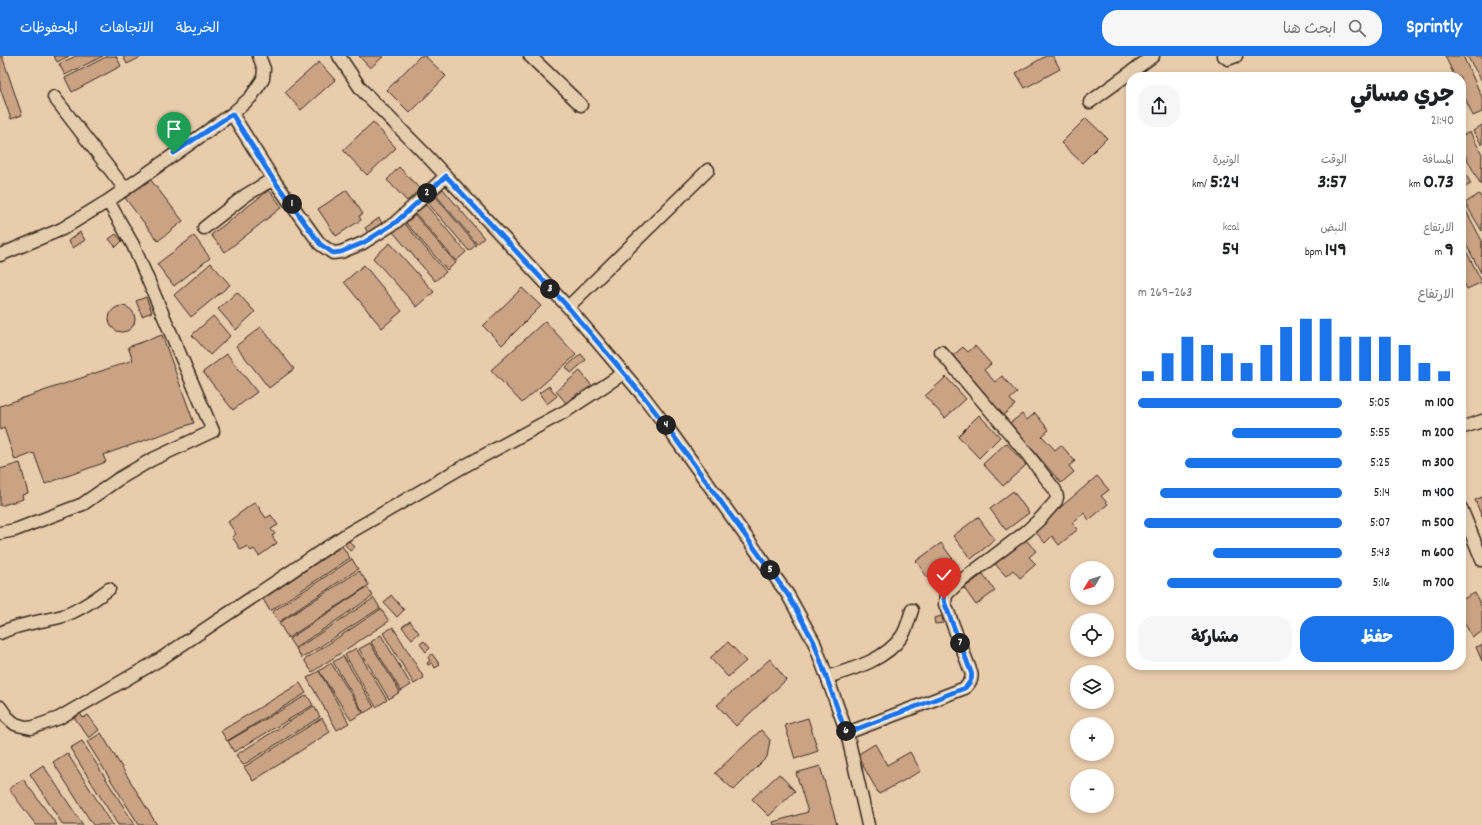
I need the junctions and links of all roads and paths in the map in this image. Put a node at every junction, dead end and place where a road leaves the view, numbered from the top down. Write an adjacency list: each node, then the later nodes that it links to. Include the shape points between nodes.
1 (259, 56): 12 (street, via 264,69 263,79 251,97)
2 (339, 56): 14 (street, via 361,90)
3 (530, 56): 11 (street)
4 (1153, 56): 7 (street)
5 (1224, 56): 6 (street, via 1228,59)
6 (1236, 56)
7 (1131, 72)
8 (1126, 76): 10 (street)
9 (54, 97): 16 (street)
10 (1090, 102)
11 (581, 105)
12 (232, 114): 15 (street); 16 (street)
13 (708, 170): 20 (street)
14 (446, 176): 15 (street, via 395,223 363,243 333,253 320,244); 20 (street)
15 (273, 179): 18 (street, via 246,195)
16 (125, 189): 17 (street)
17 (108, 201): 19 (street, via 62,229); 26 (street, via 133,245 213,431 151,460 83,504 15,530)
18 (204, 228)
19 (2, 251)
20 (568, 307): 22 (street)
21 (941, 352): 33 (street, via 1028,455 1055,490 1056,501 1027,530 946,595 945,604 971,672 972,677 965,688)
22 (624, 373): 31 (street, via 670,431 788,595 814,642); 32 (street, via 566,411 347,534 159,660 59,718 31,728 11,720)
23 (1482, 421): 24 (street)
24 (1466, 426)
25 (1466, 520): 27 (street)
26 (0, 533)
27 (1482, 560)
28 (109, 590): 30 (street, via 75,611 8,629)
29 (912, 610): 31 (street, via 903,635 888,652 854,669)
30 (0, 634)
31 (827, 677): 33 (street)
32 (0, 707)
33 (846, 733): 34 (street)
34 (868, 825)

